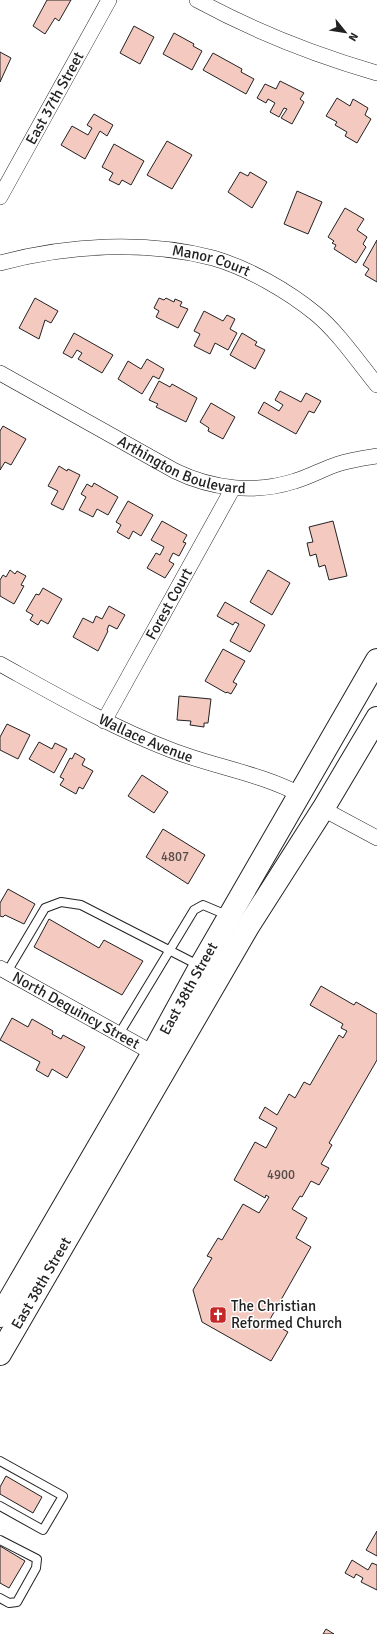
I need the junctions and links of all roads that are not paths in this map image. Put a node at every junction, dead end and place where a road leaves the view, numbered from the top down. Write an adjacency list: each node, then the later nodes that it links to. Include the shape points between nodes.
1 (109, 0): 4 (street, East 37th Street)
2 (197, 0): 3 (street, via 237,21 295,46)
3 (377, 73)
4 (0, 197)
5 (0, 263): 7 (street, Manor Court, via 47,252 95,248 142,248 213,258 266,281 309,308 328,326)
6 (0, 373): 9 (street, Arthington Boulevard, via 174,472 198,481)
7 (377, 385)
8 (377, 456): 9 (street, Arthington Boulevard, via 338,464 281,485)
9 (233, 488): 13 (street, Forest Court)
10 (377, 660): 14 (main road, East 38th Street)
11 (0, 664): 13 (street, Wallace Avenue)
12 (377, 718): 15 (main road, East 38th Street)
13 (104, 721): 14 (street, Wallace Avenue, via 172,751 269,780)
14 (301, 795): 17 (main road, East 38th Street)
15 (323, 809): 16 (street); 24 (main road, East 38th Street, via 249,925)
16 (376, 835)
17 (230, 916): 18 (lane, via 203,905 194,910); 19 (main road, East 38th Street)
18 (169, 951): 19 (lane); 20 (lane, via 81,905 61,902 46,908); 21 (lane)
19 (200, 967): 22 (main road, East 38th Street)
20 (4, 970): 21 (street, North Dequincy Street)
21 (119, 1034): 22 (street, North Dequincy Street)
22 (153, 1053): 23 (main road, East 38th Street)
23 (0, 1315)
24 (0, 1354)
25 (0, 1461): 26 (lane, via 62,1496 43,1530)
26 (0, 1506)
27 (0, 1540): 28 (lane, via 37,1559 36,1568 17,1602 9,1603)
28 (0, 1598)

